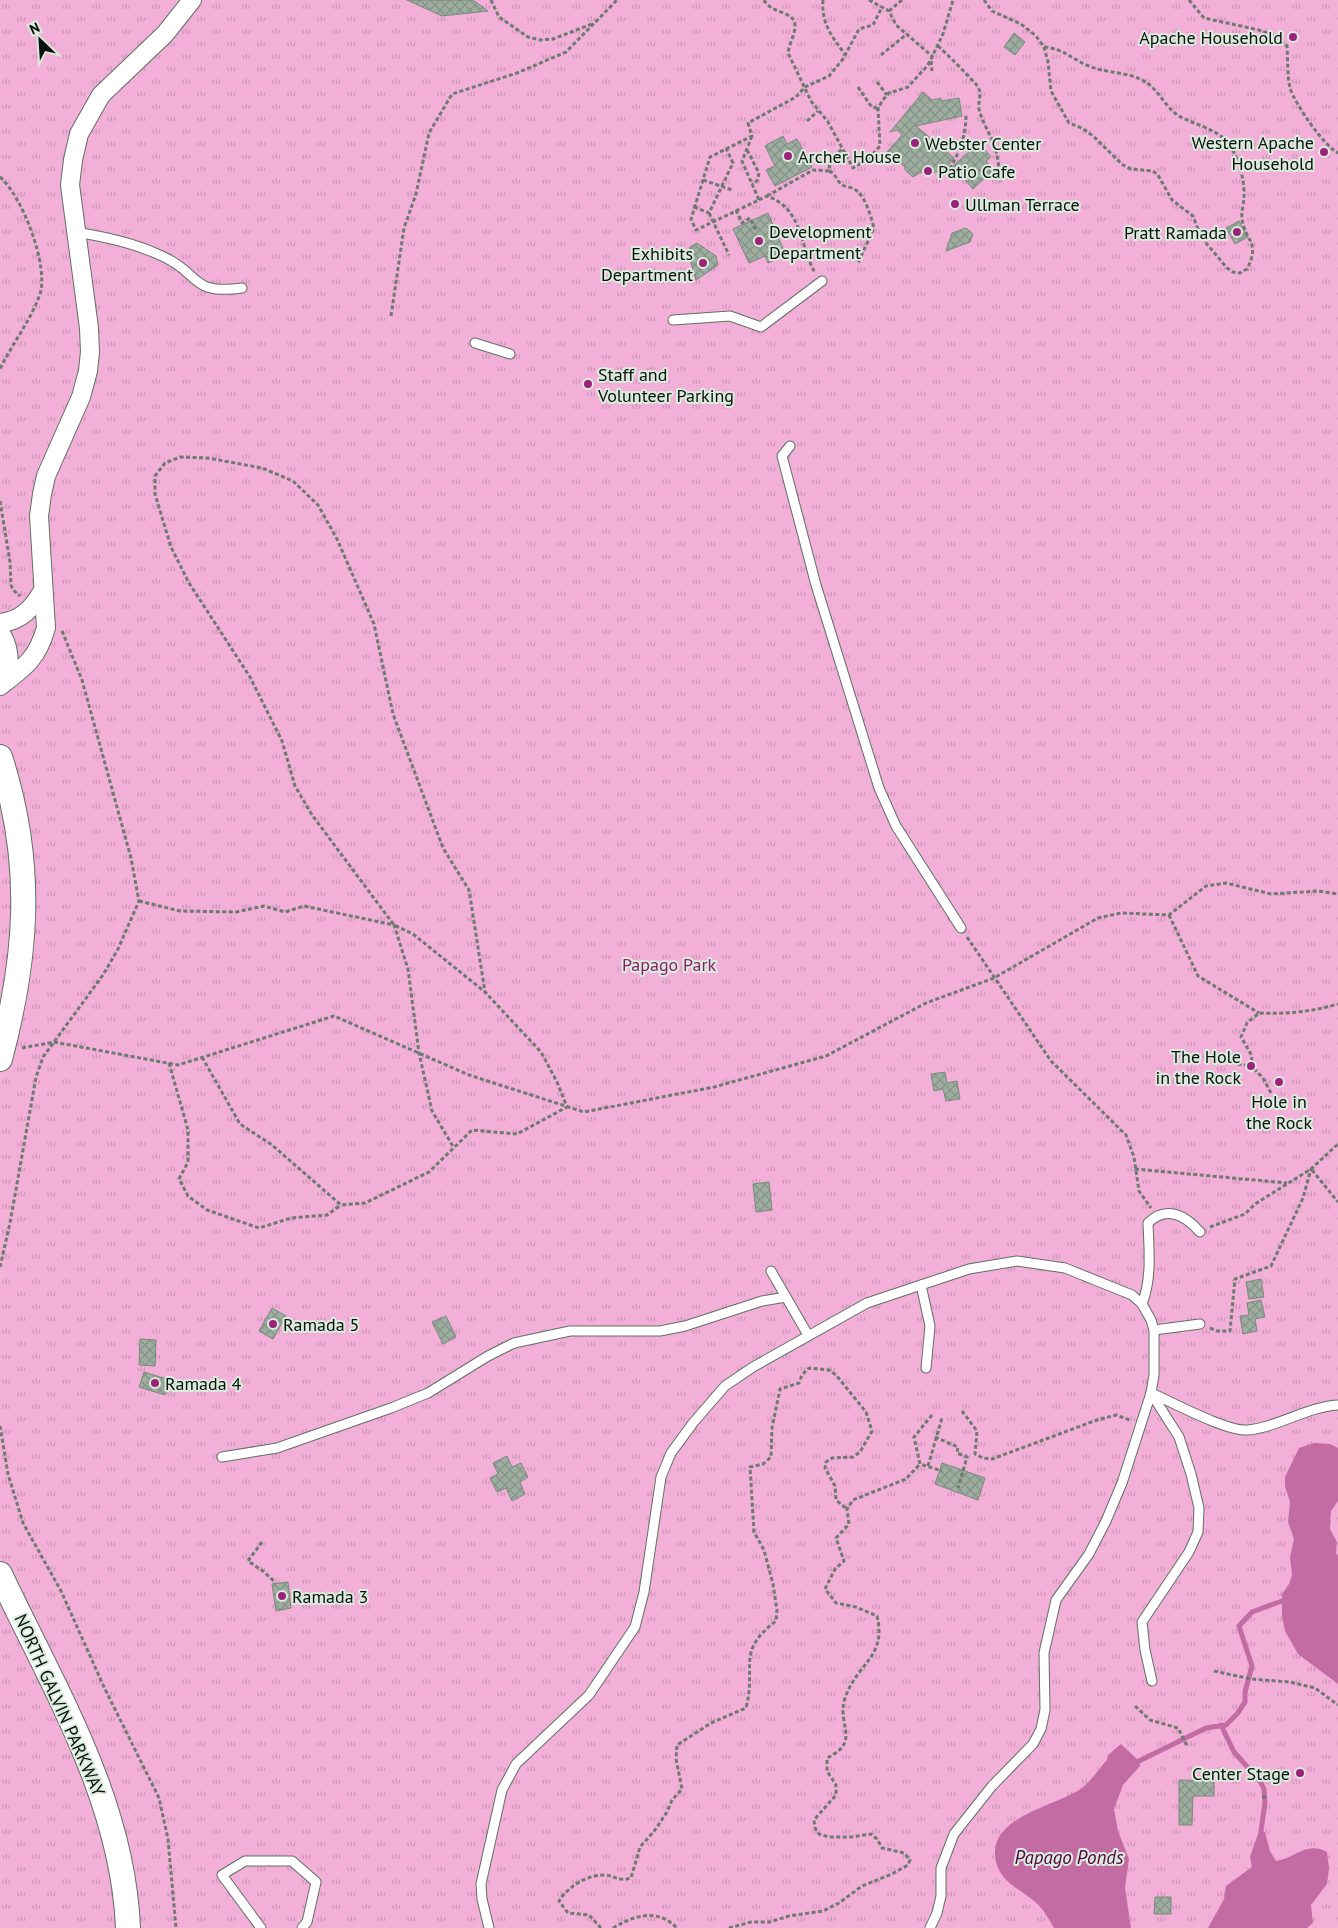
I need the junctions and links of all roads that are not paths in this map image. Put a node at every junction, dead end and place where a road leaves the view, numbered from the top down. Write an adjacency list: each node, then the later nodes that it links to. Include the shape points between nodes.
1 (192, 0): 2 (street, via 165,34 101,95 79,134 70,185)
2 (75, 232): 4 (lane, via 116,238 145,248 166,258 200,285 215,290); 11 (street, via 89,328 88,370 81,398 46,476 42,494)
3 (819, 277): 6 (lane)
4 (242, 288)
5 (673, 320): 6 (lane, via 730,316)
6 (761, 327): 7 (lane)
7 (760, 337)
8 (475, 343): 9 (lane)
9 (510, 354)
10 (790, 446): 17 (lane, via 782,456 816,585 870,764 896,826)
11 (43, 590): 12 (street, via 24,616); 15 (street, via 46,628 38,652)
12 (0, 623)
13 (0, 638): 14 (main road, via 6,665)
14 (0, 681)
15 (0, 686)
16 (0, 758): 18 (main road, via 18,828 25,914)
17 (960, 928)
18 (1, 1056)
19 (1200, 1232): 23 (lane, via 1191,1221 1170,1213 1156,1215 1148,1223 1150,1257 1147,1292)
20 (771, 1270): 22 (lane)
21 (921, 1285): 23 (lane, via 968,1268 1017,1261 1065,1268 1132,1295); 26 (lane, via 868,1303); 27 (lane, via 930,1326)
22 (786, 1297): 26 (lane); 30 (lane, via 660,1331 570,1331 514,1343 428,1393 391,1408 277,1448)
23 (1142, 1304): 25 (lane)
24 (1200, 1324): 25 (lane)
25 (1154, 1330): 28 (lane)
26 (808, 1335): 36 (lane, via 725,1386 671,1453 657,1492 644,1592 635,1628 589,1695 516,1764 502,1790 481,1884)
27 (926, 1368)
28 (1151, 1393): 29 (lane, via 1222,1424 1246,1430 1323,1406); 32 (lane, via 1179,1437 1199,1508 1198,1532 1189,1552 1142,1622); 37 (lane, via 1106,1521 1089,1554 1056,1600 1044,1653 1045,1710 1041,1729 1033,1744 992,1786 954,1834 941,1868 941,1896)
29 (1338, 1406)
30 (222, 1457)
31 (0, 1574): 33 (main road, NORTH GALVIN PARKWAY, via 97,1781 120,1859)
32 (1152, 1681)
33 (128, 1928)
34 (261, 1928): 35 (lane, via 222,1875 245,1861 292,1861 316,1882 307,1922)
35 (302, 1928)
36 (489, 1928)
37 (930, 1928)

